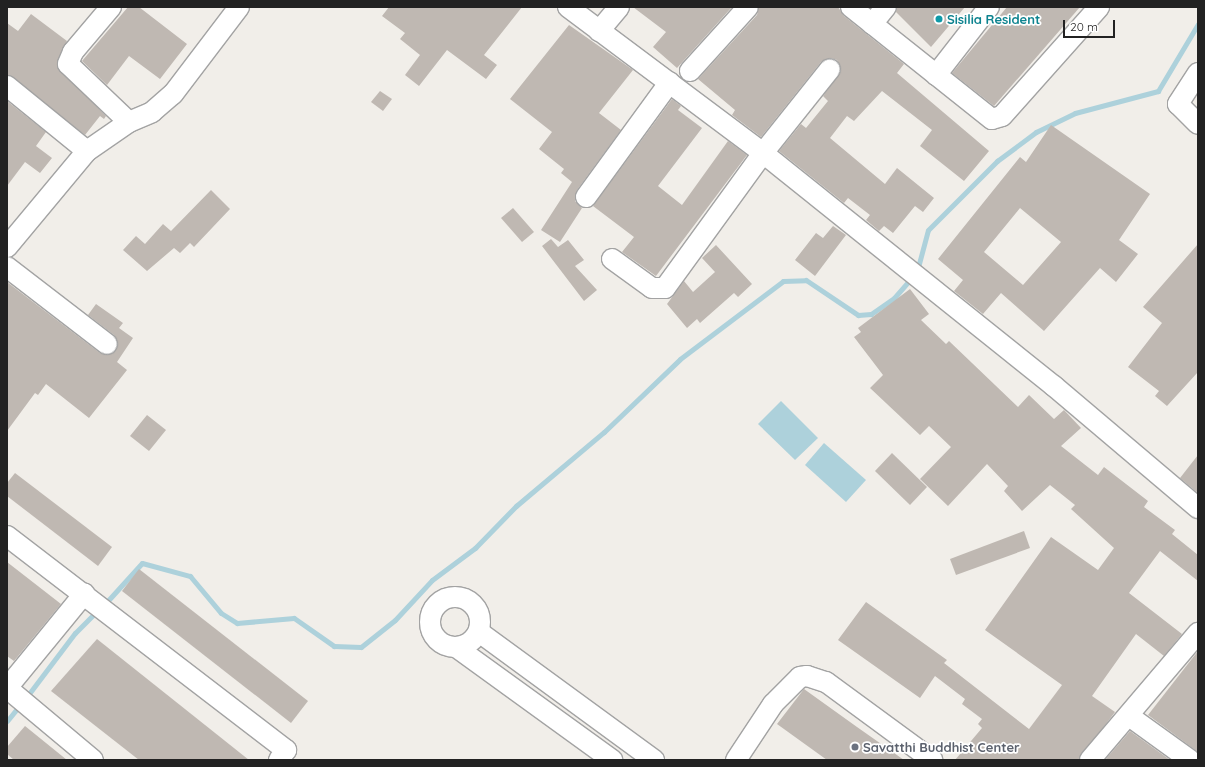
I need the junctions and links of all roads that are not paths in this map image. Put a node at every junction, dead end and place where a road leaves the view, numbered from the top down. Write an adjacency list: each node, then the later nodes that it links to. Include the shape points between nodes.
1 (111, 7): 18 (street, via 73,52 68,64)
2 (239, 7): 18 (street, via 173,94 152,112)
3 (568, 7): 11 (street)
4 (619, 7): 11 (street)
5 (748, 7): 13 (street)
6 (851, 7): 10 (street)
7 (886, 7): 10 (street)
8 (990, 7): 15 (street)
9 (1099, 7): 15 (street, via 997,119 989,118)
10 (872, 24): 15 (street)
11 (600, 31): 16 (street)
12 (830, 69): 21 (street)
13 (690, 71)
14 (1198, 73): 19 (street, via 1178,104)
15 (936, 75)
16 (670, 82): 21 (street); 22 (street)
17 (7, 86): 20 (street)
18 (129, 122): 20 (street)
19 (1198, 124)
20 (87, 151): 23 (street)
21 (763, 153): 24 (street, via 665,288 652,288); 27 (street, via 941,299 1054,386)
22 (586, 197)
23 (7, 247)
24 (612, 259)
25 (7, 267): 26 (street)
26 (107, 344)
27 (1198, 508)
28 (7, 536): 29 (street)
29 (85, 596): 33 (street); 35 (street)
30 (479, 632): 32 (street, via 465,646); 32 (street, via 481,622 471,603 451,597 441,601 430,619 431,630 436,639); 38 (street)
31 (1198, 633): 34 (street)
32 (456, 648): 37 (street)
33 (9, 690): 36 (street, via 49,726)
34 (1129, 716): 41 (street); 42 (street)
35 (289, 757)
36 (93, 760)
37 (612, 760)
38 (654, 760)
39 (736, 760): 40 (street, via 773,704 800,677 807,676 826,682)
40 (932, 760)
41 (1090, 760)
42 (1190, 760)

